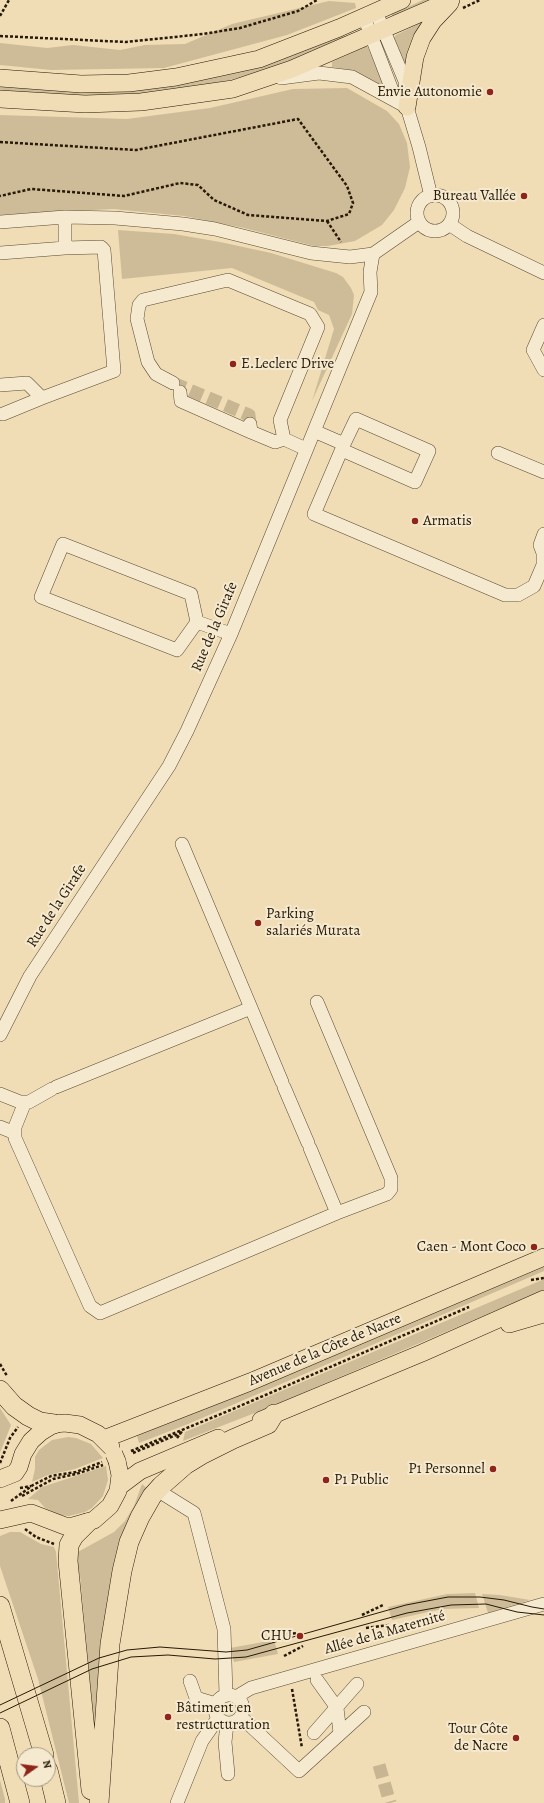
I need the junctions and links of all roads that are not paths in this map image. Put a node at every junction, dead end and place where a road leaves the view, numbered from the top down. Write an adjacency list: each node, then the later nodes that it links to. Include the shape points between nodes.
1 (402, 0): 3 (main road)
2 (452, 0): 4 (main road); 8 (main road, via 422,38 415,57)
3 (370, 14): 4 (street); 5 (main road, via 259,59 176,77 129,83 81,84)
4 (377, 32): 6 (main road, via 292,69); 8 (street, via 392,90)
5 (0, 78)
6 (233, 88): 7 (main road, via 141,102 85,104); 8 (street, via 319,73 352,77)
7 (0, 99)
8 (407, 107): 9 (street)
9 (431, 196): 12 (street, via 420,203 417,216); 13 (street, via 442,196 450,203 453,214)
10 (64, 217): 11 (street); 14 (street); 16 (street, via 183,224 214,229 310,253 350,257)
11 (0, 222)
12 (419, 222): 13 (street, via 433,231 439,231); 16 (street)
13 (449, 224): 17 (street, via 466,236)
14 (65, 248): 15 (street); 21 (street, via 101,247 104,250 114,371)
15 (0, 253)
16 (373, 254): 23 (street, Rue de la Girafe, via 370,272 371,292)
17 (544, 273)
18 (544, 325): 19 (street, via 534,350)
19 (544, 370)
20 (0, 384): 21 (street, via 27,382)
21 (42, 398): 22 (street)
22 (3, 414)
23 (314, 431): 25 (street); 26 (street, Rue de la Girafe)
24 (284, 439): 24 (street, via 280,420 318,327 310,314 228,280 143,300 139,305 137,319 148,362 156,374 177,388 181,401 251,428 275,442); 26 (street)
25 (343, 447): 25 (street, via 356,419 429,451 416,482); 29 (street, via 314,514 505,595 518,595 534,586 543,565 540,545)
26 (306, 449): 31 (street, Rue de la Girafe)
27 (498, 453): 28 (street)
28 (544, 472)
29 (544, 534)
30 (197, 622): 30 (street, via 191,594 63,544 41,597 177,650); 31 (street)
31 (231, 634): 35 (street, Rue de la Girafe, via 169,766)
32 (182, 844): 34 (street)
33 (317, 1002): 41 (street, via 391,1178 391,1189 387,1194)
34 (251, 1008): 38 (street); 41 (street)
35 (5, 1010): 36 (street, Rue de la Girafe)
36 (0, 1035)
37 (0, 1094): 38 (street)
38 (25, 1102): 40 (street)
39 (0, 1127): 40 (street)
40 (15, 1133): 41 (street, via 90,1306 100,1313)
41 (337, 1213)
42 (544, 1257): 49 (main road, Avenue de la Côte de Nacre, via 250,1382)
43 (544, 1299): 45 (main road)
44 (544, 1314): 45 (main road)
45 (422, 1353): 47 (main road)
46 (0, 1390): 48 (highway, via 14,1406 28,1416 40,1422)
47 (274, 1414): 51 (main road, via 140,1471); 52 (highway, via 268,1424 202,1454 185,1465)
48 (54, 1424): 49 (main road, via 80,1425); 50 (main road, via 31,1441 15,1473)
49 (104, 1439): 51 (main road, via 109,1460)
50 (0, 1480)
51 (120, 1486): 54 (main road, via 110,1506 100,1517)
52 (157, 1490): 60 (street, via 194,1513 224,1629); 75 (highway, via 140,1517 129,1542 122,1571 110,1644)
53 (4, 1514): 54 (main road, via 31,1512 65,1526)
54 (87, 1523): 74 (highway, via 74,1536 69,1546 69,1582)
55 (544, 1604): 60 (street, Allée de la Maternité, via 251,1688)
56 (0, 1606): 69 (highway)
57 (317, 1680): 62 (street)
58 (190, 1681): 61 (street, via 196,1698)
59 (357, 1684): 62 (street)
60 (231, 1696): 61 (street, via 221,1697); 64 (street, via 244,1708)
61 (216, 1704): 65 (street, via 215,1714)
62 (337, 1708): 67 (street); 68 (street)
63 (364, 1712): 68 (street)
64 (241, 1717): 65 (street, via 235,1722); 68 (street, via 298,1771)
65 (222, 1721): 70 (street); 76 (street, via 202,1741)
66 (0, 1728): 72 (highway)
67 (314, 1733)
68 (340, 1733)
69 (42, 1747)
70 (228, 1774)
71 (52, 1787): 73 (highway)
72 (20, 1803)
73 (56, 1803)
74 (93, 1803)
75 (98, 1803)
76 (177, 1803)

